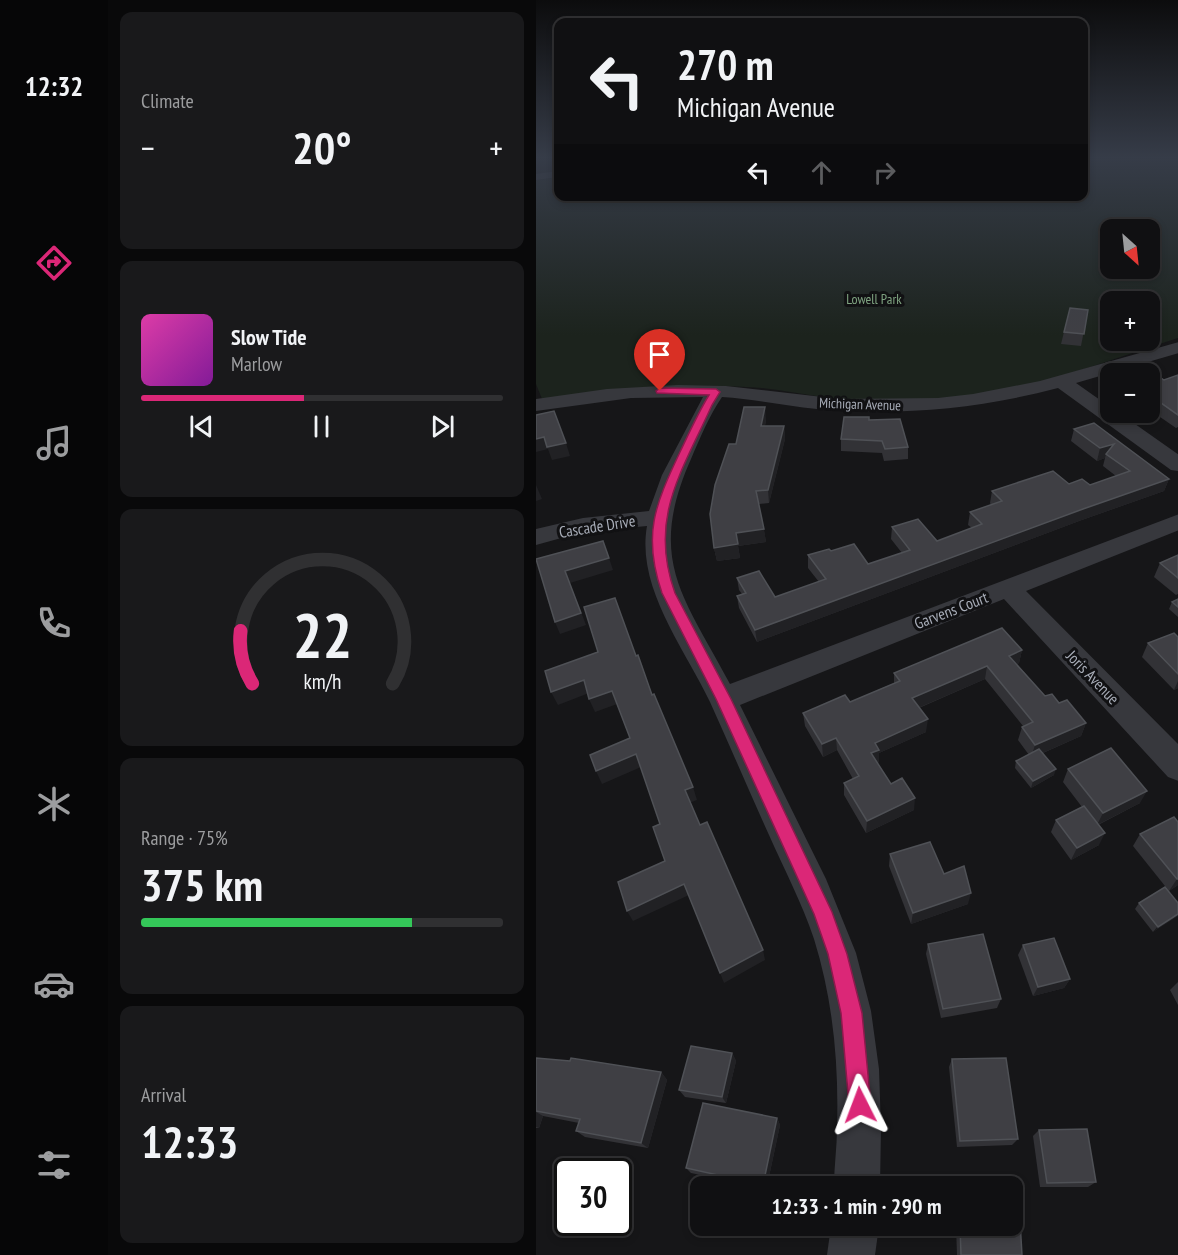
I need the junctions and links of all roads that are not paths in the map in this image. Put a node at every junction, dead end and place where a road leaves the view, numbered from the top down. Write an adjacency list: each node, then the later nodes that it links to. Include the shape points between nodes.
1 (1178, 347): 2 (street, Michigan Avenue)
2 (1062, 382): 3 (street, Michigan Avenue, via 981,399 905,406 847,405); 5 (street)
3 (716, 392): 4 (street, Michigan Avenue, via 636,392); 6 (street, via 680,463)
4 (536, 405)
5 (1178, 465)
6 (659, 517): 8 (street, Cascade Drive, via 583,525); 10 (street, via 657,548 668,593)
7 (1178, 520): 9 (street, Garvens Court)
8 (536, 537)
9 (1008, 588): 10 (street, Garvens Court); 11 (street, Joris Avenue)
10 (723, 699): 12 (street, via 823,912 838,954 860,1084)
11 (1178, 767)
12 (858, 1176)
13 (854, 1236): 14 (street)
14 (851, 1255)

